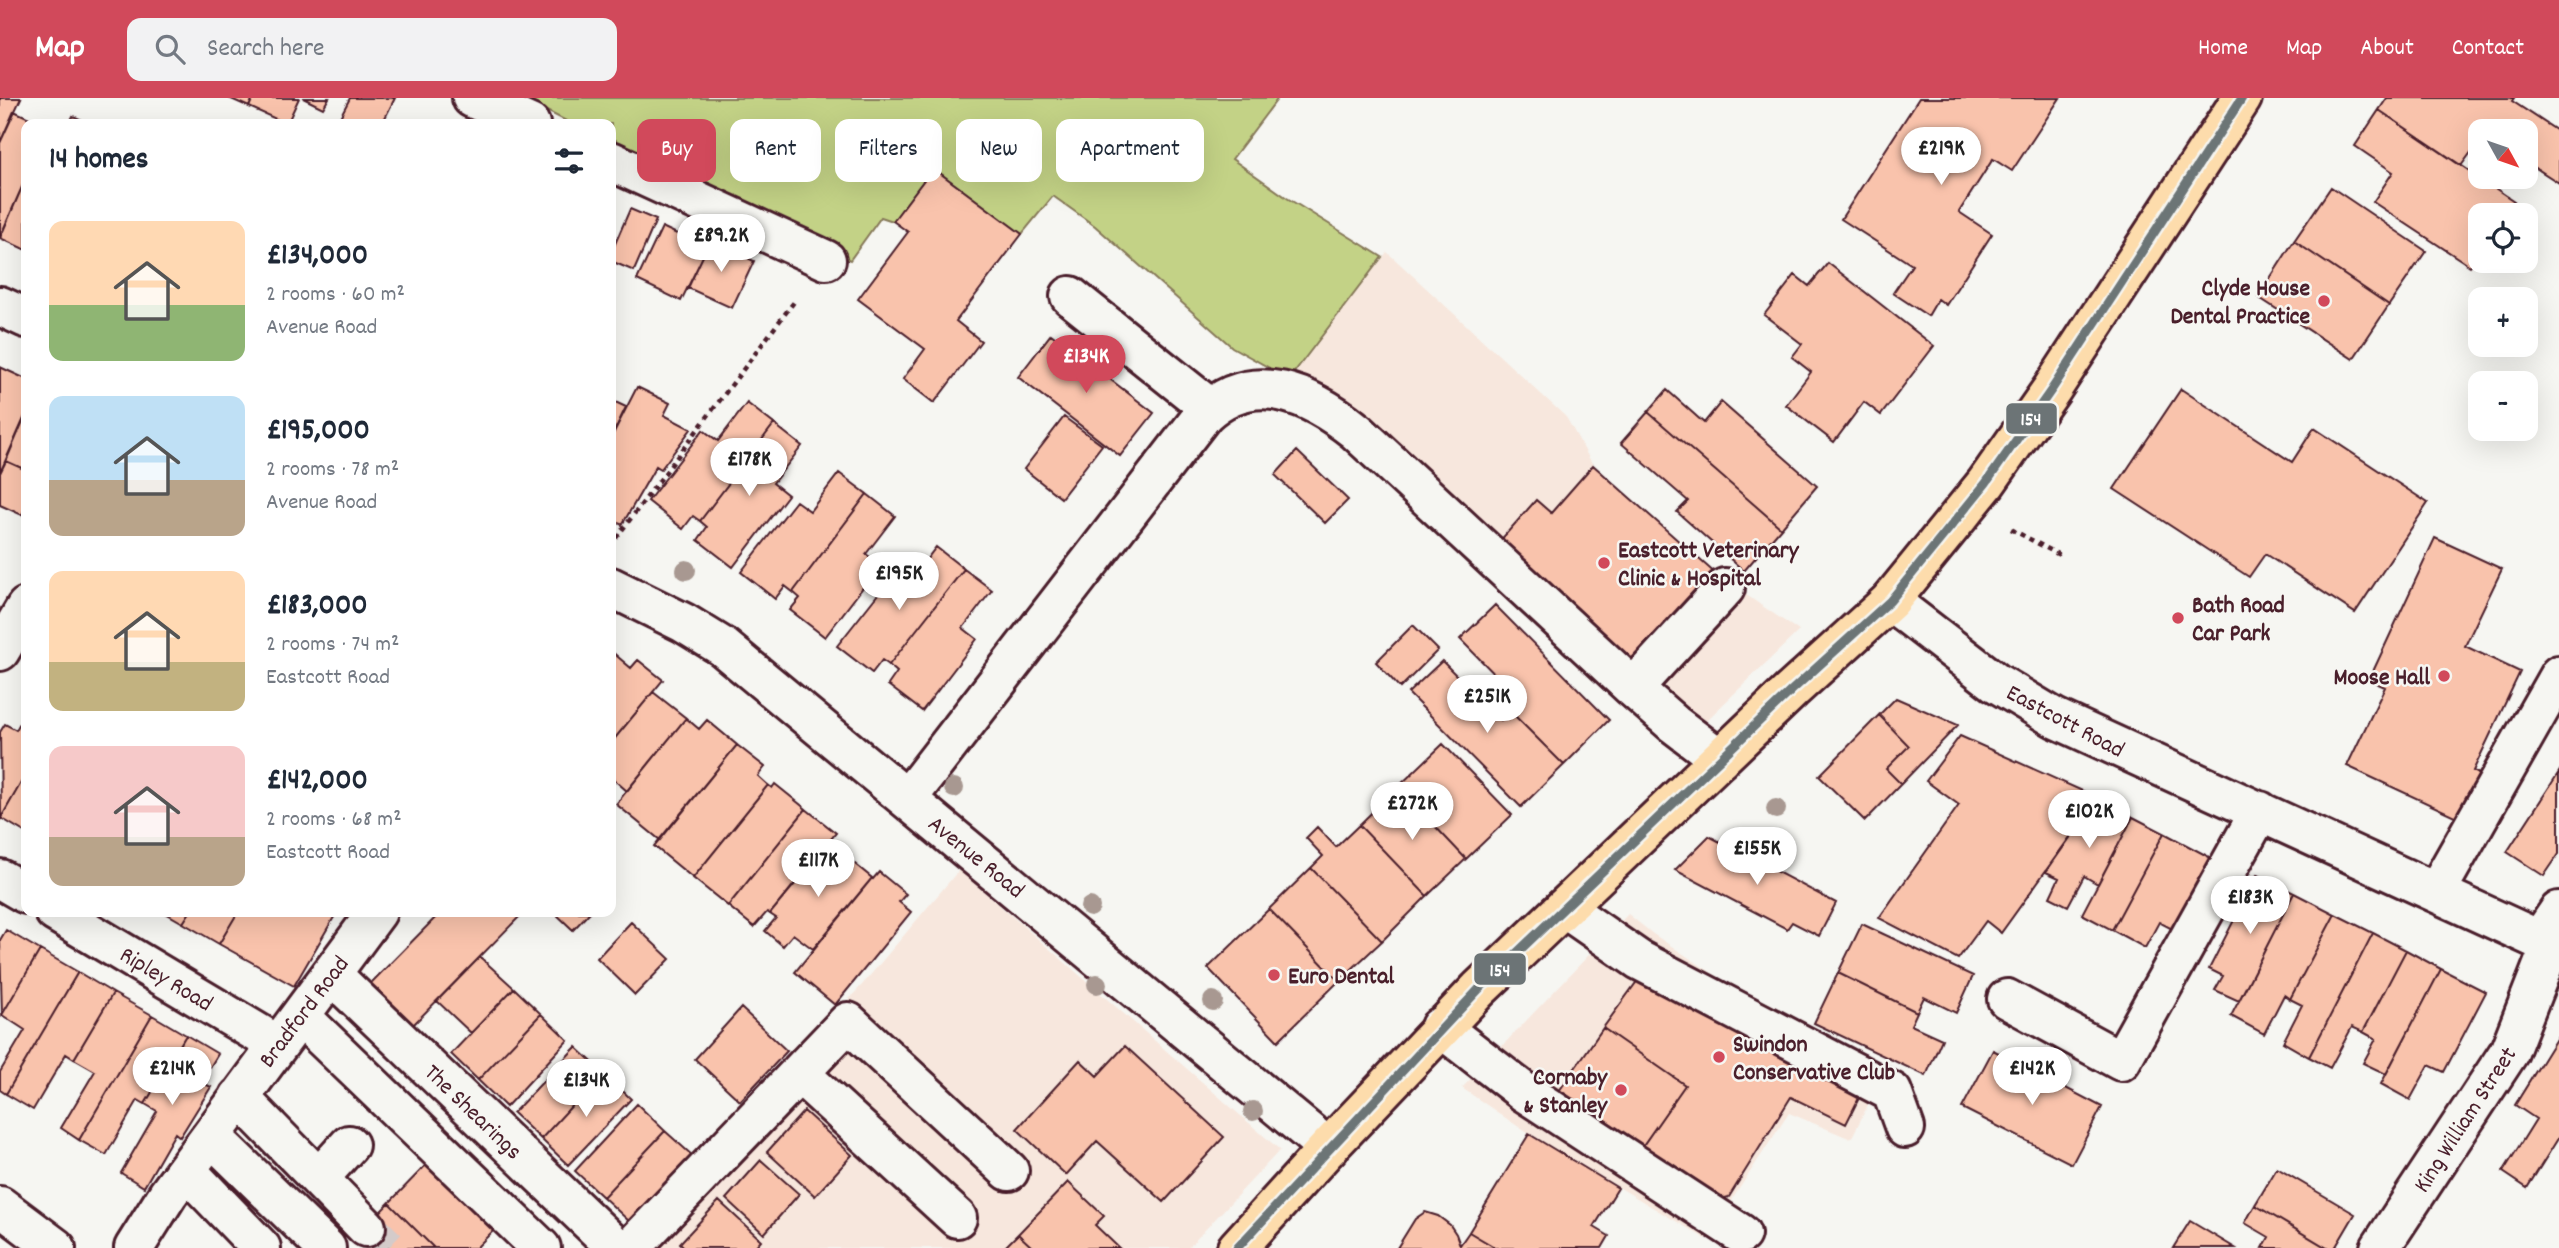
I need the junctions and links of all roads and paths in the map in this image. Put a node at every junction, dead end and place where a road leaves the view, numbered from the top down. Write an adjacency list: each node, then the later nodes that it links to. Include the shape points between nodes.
1 (472, 98): 3 (street)
2 (2242, 98): 13 (main road, via 1986,483)
3 (519, 119)
4 (616, 163): 5 (street)
5 (826, 260): 10 (path)
6 (1070, 296): 9 (street)
7 (0, 306): 8 (street)
8 (21, 316)
9 (1210, 408): 17 (street, via 1228,395 1252,389 1301,396 1332,412); 19 (street)
10 (616, 537)
11 (1725, 588): 17 (street)
12 (616, 594): 19 (street, Avenue Road, via 684,623 723,647)
13 (1890, 601): 18 (main road); 20 (street, Eastcott Road, via 1995,682 2055,718)
14 (21, 615): 15 (street)
15 (0, 651)
16 (2559, 675): 23 (street)
17 (1633, 688): 18 (street)
18 (1720, 759): 24 (main road)
19 (906, 799): 37 (street, Avenue Road)
20 (2260, 811): 23 (street, Eastcott Road); 29 (street, via 2121,1061)
21 (0, 879): 22 (street)
22 (21, 891)
23 (2436, 892): 27 (street, Eastcott Road)
24 (1564, 908): 30 (main road); 34 (street, via 1639,960 1892,1092)
25 (65, 917): 31 (street, Ripley Road)
26 (373, 917): 28 (street, Bradford Road)
27 (2552, 936): 53 (street, King William Street, via 2509,1052)
28 (331, 974): 31 (street, Bradford Road); 50 (street, The Shearings)
29 (2007, 999)
30 (1440, 1027): 37 (main road); 44 (street, via 1524,1091)
31 (289, 1030): 33 (street, Bradford Road); 49 (street, Ripley Road)
32 (799, 1073): 39 (street, via 848,1022); 42 (street); 51 (street)
33 (239, 1097): 35 (street, Bradford Road); 40 (street)
34 (1905, 1128)
35 (211, 1136): 38 (street, Bradford Road); 48 (street)
36 (349, 1145): 40 (street)
37 (1328, 1148): 52 (main road)
38 (187, 1171): 46 (street, Bradford Road); 47 (street)
39 (1009, 1171)
40 (318, 1178): 43 (street)
41 (0, 1206): 45 (street)
42 (957, 1218)
43 (366, 1227)
44 (1741, 1234)
45 (56, 1248)
46 (134, 1248)
47 (261, 1248)
48 (326, 1248)
49 (541, 1248)
50 (617, 1248)
51 (631, 1248)
52 (1237, 1248)
53 (2381, 1248)

